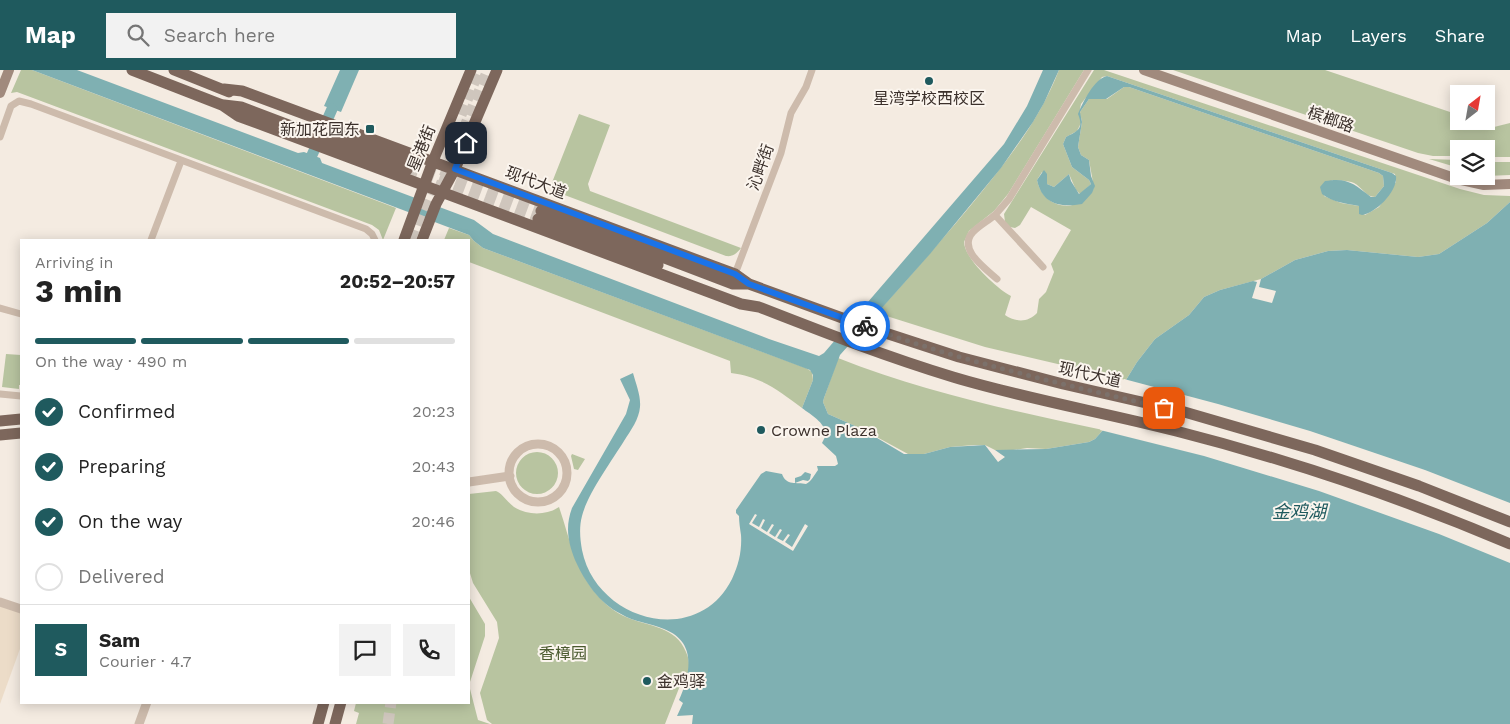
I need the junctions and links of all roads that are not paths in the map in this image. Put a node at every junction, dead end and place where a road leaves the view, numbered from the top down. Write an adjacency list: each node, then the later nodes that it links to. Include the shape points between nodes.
1 (9, 70): 10 (main road)
2 (132, 70): 11 (main road, 现代大道)
3 (174, 70): 9 (main road, 现代大道)
4 (471, 70): 14 (main road, 星港街)
5 (497, 70): 15 (main road)
6 (812, 70): 25 (street, 沁畔街, via 791,113 781,153)
7 (1088, 70): 19 (street, via 1009,198)
8 (1144, 70): 16 (main road, 槟榔路, via 1457,179 1484,185)
9 (224, 89): 11 (main road, 现代大道, via 238,98 409,166 241,107); 14 (main road, 现代大道, via 242,90)
10 (0, 93)
11 (222, 105): 17 (main road, 现代大道, via 238,116)
12 (0, 137): 13 (street, via 12,106 19,101)
13 (180, 161): 20 (street); 21 (street, via 366,229)
14 (432, 161): 15 (main road, 现代大道); 17 (main road, 星港街)
15 (455, 169): 18 (main road); 25 (main road, 现代大道)
16 (1510, 184)
17 (423, 186): 18 (main road, 现代大道); 22 (main road, 星港街)
18 (442, 193): 23 (main road); 29 (main road, 现代大道)
19 (995, 215): 24 (street); 26 (street, via 972,233 967,246)
20 (151, 239)
21 (374, 239)
22 (404, 239)
23 (422, 239)
24 (1043, 267)
25 (735, 274): 27 (main road, 现代大道)
26 (997, 279)
27 (749, 284): 29 (main road, 现代大道, via 733,284 539,215 744,297); 39 (main road, 现代大道, via 959,357 1181,411 1278,439 1410,483)
28 (0, 308): 30 (street)
29 (759, 308): 40 (main road, 现代大道, via 954,377 1177,431 1291,464)
30 (20, 314)
31 (0, 394): 32 (street)
32 (20, 396)
33 (20, 419): 34 (main road)
34 (0, 421)
35 (20, 433): 36 (main road)
36 (0, 435)
37 (510, 476): 37 (street, via 511,484 522,497 537,502 559,493 567,472 559,453 543,445 533,445 515,456); 38 (street)
38 (470, 482)
39 (1510, 522)
40 (1510, 544)
41 (0, 602): 42 (street)
42 (20, 609)
43 (146, 704): 46 (street)
44 (323, 704): 47 (main road)
45 (340, 704): 48 (main road)
46 (140, 724)
47 (318, 724)
48 (335, 724)

